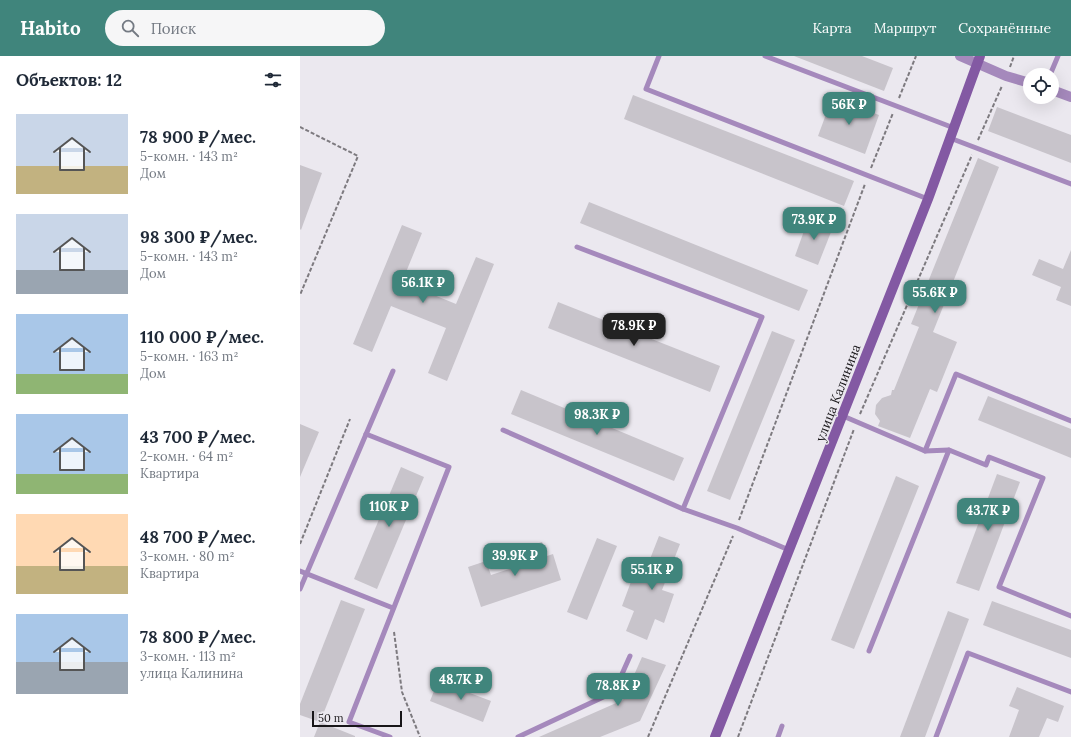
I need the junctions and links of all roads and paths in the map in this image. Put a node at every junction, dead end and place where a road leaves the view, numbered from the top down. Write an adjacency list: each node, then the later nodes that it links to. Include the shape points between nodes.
1 (659, 56): 16 (lane, via 646,89)
2 (765, 56): 12 (lane)
3 (916, 56): 12 (path)
4 (960, 56): 6 (street)
5 (1058, 56): 7 (lane)
6 (978, 60): 8 (street); 14 (street, улица Калинина)
7 (1053, 68)
8 (1006, 76): 9 (street); 15 (path)
9 (1023, 81)
10 (1059, 93): 11 (street)
11 (1071, 98)
12 (896, 106): 14 (lane); 16 (path)
13 (300, 127): 20 (path, via 358,156)
14 (952, 133): 15 (lane); 18 (street, улица Калинина)
15 (975, 147): 17 (lane); 25 (path)
16 (869, 174): 18 (lane); 31 (path)
17 (1071, 184)
18 (928, 199): 22 (street, улица Калинина)
19 (578, 247): 30 (lane, via 762,317)
20 (300, 295)
21 (393, 371): 27 (lane)
22 (843, 416): 25 (lane); 33 (street, улица Калинина)
23 (350, 419): 32 (path)
24 (1071, 421): 29 (lane, via 956,374)
25 (857, 422): 29 (lane); 49 (path)
26 (503, 430): 30 (lane)
27 (366, 434): 35 (lane); 37 (lane, via 449,467)
28 (949, 450): 29 (lane); 39 (lane, via 986,465 989,457 1043,478 999,587); 40 (lane)
29 (925, 451)
30 (683, 509): 31 (lane)
31 (737, 528): 33 (lane); 47 (path)
32 (300, 544)
33 (789, 550): 48 (street, улица Калинина)
34 (300, 571): 35 (lane)
35 (307, 573): 36 (lane); 37 (lane)
36 (300, 589)
37 (393, 608): 38 (lane)
38 (392, 616): 44 (lane, via 349,722); 45 (path, via 402,692)
39 (1071, 616)
40 (869, 651)
41 (630, 656): 46 (lane, via 614,692)
42 (1071, 692): 51 (lane, via 968,653)
43 (782, 726): 50 (lane)
44 (390, 737)
45 (420, 737)
46 (518, 737)
47 (648, 737)
48 (715, 737)
49 (738, 737)
50 (778, 737)
51 (936, 737)

